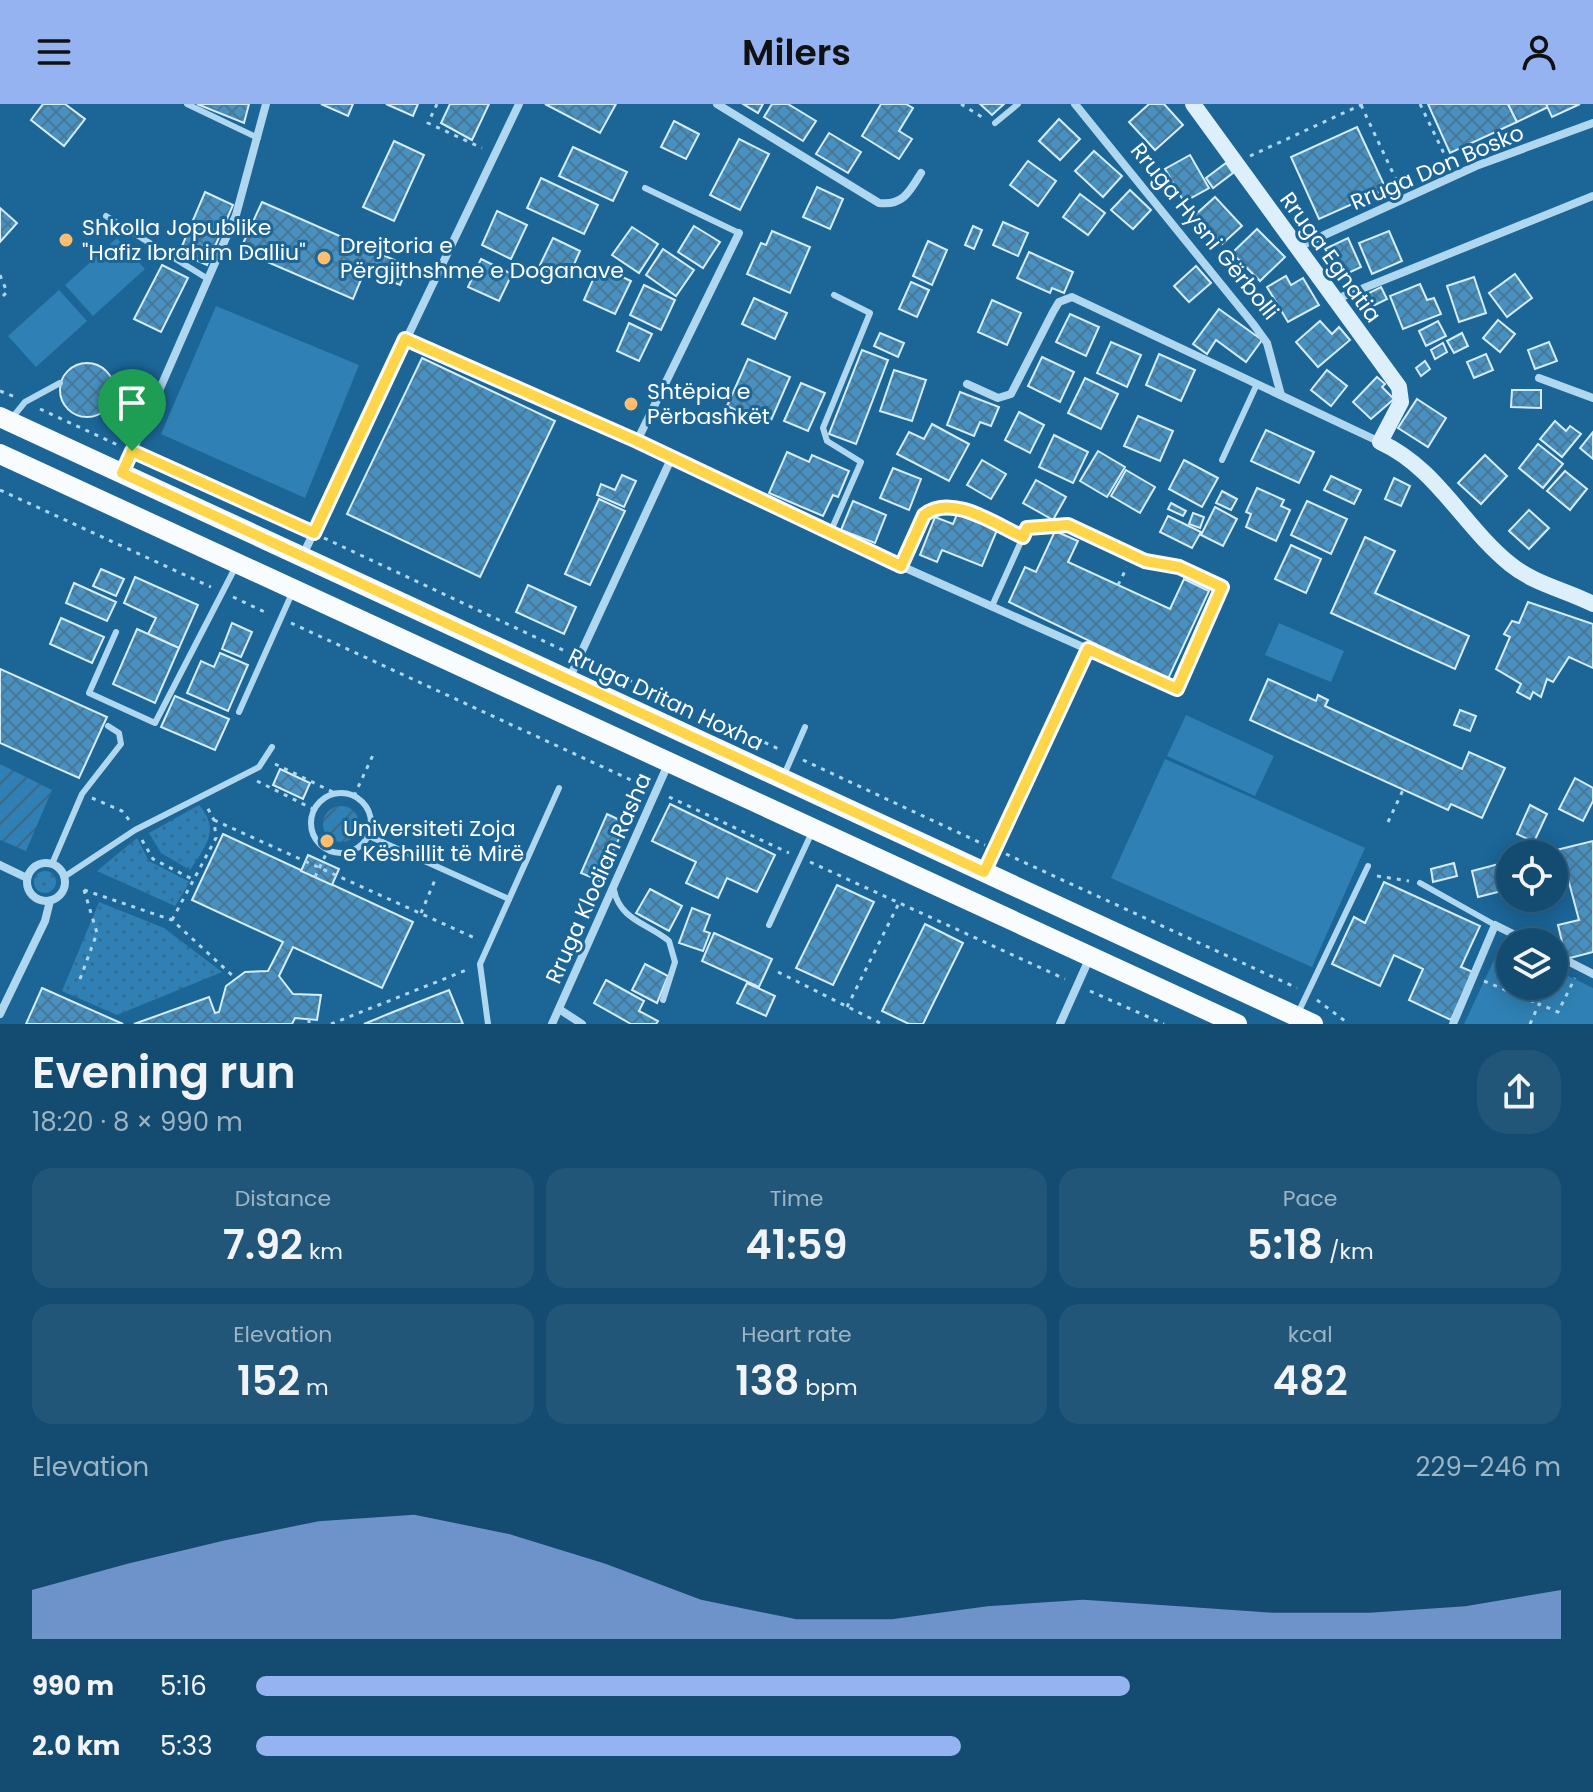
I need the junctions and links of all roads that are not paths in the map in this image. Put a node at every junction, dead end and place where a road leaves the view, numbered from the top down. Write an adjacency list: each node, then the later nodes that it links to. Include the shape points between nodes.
1 (187, 104): 10 (lane)
2 (266, 104): 10 (street)
3 (519, 104): 38 (street)
4 (717, 104): 11 (street, via 879,203 905,197)
5 (1018, 104): 8 (lane)
6 (1075, 104): 25 (street, Rruga Hysni Gërbolli, via 1254,325 1272,356)
7 (1193, 104): 16 (street, Rruga Egnatia)
8 (995, 123)
9 (1593, 123): 16 (street, Rruga Don Bosko, via 1476,166)
10 (258, 138): 17 (street, via 236,215)
11 (921, 173)
12 (645, 188): 15 (lane)
13 (1593, 196): 19 (street)
14 (106, 216): 17 (lane)
15 (739, 233): 29 (street)
16 (1297, 247): 19 (street, Rruga Egnatia)
17 (208, 279): 30 (street)
18 (834, 295): 36 (lane, via 870,313 823,428 827,441 861,462)
19 (1334, 300): 31 (street, Rruga Egnatia, via 1399,387 1401,402)
20 (1539, 378): 26 (street)
21 (60, 383): 28 (lane)
22 (511, 384): 29 (lane)
23 (967, 384): 24 (street, via 998,398 1011,394 1059,302 1072,297)
24 (1257, 384): 25 (street); 34 (lane)
25 (1281, 395): 31 (street)
26 (1593, 398)
27 (112, 402): 30 (lane)
28 (5, 419): 35 (main road, Rruga Dritan Hoxha)
29 (637, 441): 33 (street)
30 (136, 442): 35 (street)
31 (1380, 442): 42 (street, via 1425,471 1508,563)
32 (0, 454): 39 (main road)
33 (671, 459): 36 (street); 46 (street)
34 (1222, 460)
35 (122, 473): 38 (main road, Rruga Dritan Hoxha)
36 (830, 533): 40 (street)
37 (1023, 537): 40 (lane, via 959,509 940,507 924,515); 43 (lane); 47 (lane, via 1027,528 1068,525 1145,561 1179,567 1222,587)
38 (302, 557): 46 (main road, Rruga Dritan Hoxha)
39 (237, 562): 41 (main road); 44 (lane, via 155,723 89,693)
40 (901, 566): 43 (street)
41 (294, 589): 48 (lane); 52 (main road)
42 (1593, 604)
43 (992, 606): 45 (street)
44 (116, 632)
45 (1088, 649): 47 (street); 60 (street)
46 (569, 680): 53 (main road, Rruga Dritan Hoxha)
47 (1177, 689)
48 (239, 712)
49 (108, 726): 57 (lane, via 119,733 121,744 82,794)
50 (805, 727): 53 (lane)
51 (272, 747): 61 (lane, via 247,775 135,830)
52 (670, 761): 55 (main road); 64 (street, Rruga Klodian Rasha)
53 (782, 779): 60 (main road, Rruga Dritan Hoxha)
54 (559, 788): 65 (lane)
55 (813, 828): 67 (lane); 70 (main road)
56 (369, 836): 56 (lane, via 368,809 354,796 337,794 315,810 315,837 328,850 356,849); 65 (lane)
57 (52, 864): 61 (street); 62 (street, via 39,864)
58 (0, 865): 62 (street)
59 (1368, 866): 77 (lane, via 1308,993)
60 (984, 872): 77 (main road, Rruga Dritan Hoxha)
61 (64, 877): 66 (street, via 64,890)
62 (27, 878): 66 (street, via 32,896)
63 (1420, 883): 68 (lane)
64 (614, 890): 73 (lane, via 626,915 669,941 675,962); 74 (street, Rruga Klodian Rasha)
65 (509, 899): 78 (lane, via 480,964)
66 (50, 901): 75 (street)
67 (769, 925)
68 (1495, 925): 69 (street); 83 (street)
69 (1501, 928)
70 (1090, 956): 76 (main road); 81 (street)
71 (1568, 961): 72 (street)
72 (1593, 974)
73 (663, 1000)
74 (559, 1009): 79 (street, Rruga Klodian Rasha); 80 (street, Rruga Klodian Rasha)
75 (0, 1014)
76 (1212, 1019): 82 (main road)
77 (1305, 1020)
78 (488, 1024)
79 (552, 1024)
80 (582, 1024)
81 (1060, 1024)
82 (1237, 1024)
83 (1453, 1024)

